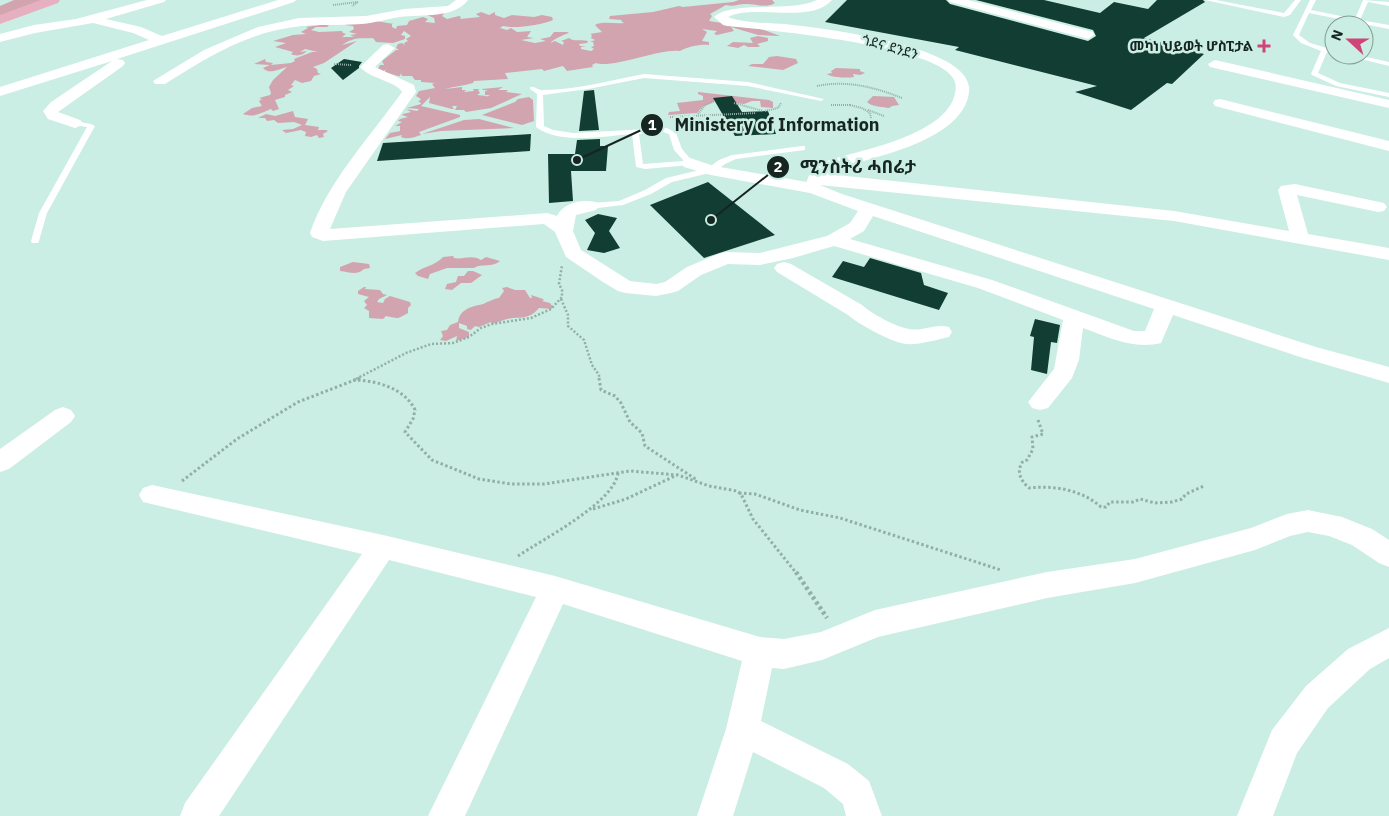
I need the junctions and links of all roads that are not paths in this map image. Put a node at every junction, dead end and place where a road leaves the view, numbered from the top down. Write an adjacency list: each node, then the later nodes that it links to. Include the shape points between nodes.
1 (54, 0): 16 (main road)
2 (160, 0): 15 (street)
3 (288, 0): 21 (street)
4 (462, 0): 28 (street, via 450,9 375,19 286,24 210,52)
5 (826, 0): 42 (street, ጎደና ደንደን, via 806,7 738,10 720,17 727,22 822,31 875,41 950,68 964,87 960,104 927,132)
6 (954, 0): 19 (street)
7 (1208, 0): 8 (lane, via 1284,15)
8 (1298, 0)
9 (1313, 0): 12 (lane)
10 (1366, 0): 11 (lane); 14 (lane)
11 (1389, 4)
12 (1307, 11): 13 (lane); 23 (lane, via 1296,35)
13 (1327, 15)
14 (1360, 15)
15 (93, 19): 20 (street); 21 (street, via 137,30)
16 (0, 20)
17 (1374, 24): 18 (lane)
18 (1389, 27)
19 (1088, 35)
20 (0, 38)
21 (159, 40): 33 (street); 36 (street, via 98,75 50,112)
22 (388, 48): 46 (street, via 366,67 405,85 409,92 334,194 318,238 547,218 557,222)
23 (1324, 50)
24 (1324, 52): 31 (lane, via 1314,74 1316,77)
25 (1374, 61): 27 (lane)
26 (1215, 64): 35 (street)
27 (1389, 64)
28 (160, 81)
29 (532, 88): 30 (lane)
30 (540, 93): 32 (lane, via 644,76 748,84); 37 (lane, via 540,127 549,132 561,136)
31 (1389, 96)
32 (821, 99)
33 (1, 100)
34 (1220, 103): 38 (street)
35 (1389, 104)
36 (75, 123): 49 (lane, via 91,126 43,213)
37 (635, 132): 40 (lane, via 664,130 672,133 678,150); 40 (lane, via 639,165)
38 (1389, 146)
39 (802, 148): 41 (lane, via 735,157)
40 (690, 163): 41 (street)
41 (711, 170): 42 (street); 42 (street); 43 (lane, via 669,180 620,203)
42 (811, 174): 45 (street, via 830,196); 47 (street, via 1174,216)
43 (590, 206): 46 (street, via 568,211)
44 (1378, 207): 47 (street, via 1287,190)
45 (869, 208): 48 (street, via 857,227); 52 (street)
46 (565, 234): 53 (street, via 573,253 625,287 642,290 671,287 694,271 725,258)
47 (1300, 238): 51 (street)
48 (834, 240): 50 (street); 55 (street)
49 (35, 241)
50 (796, 251): 53 (street); 54 (street)
51 (1389, 254)
52 (1013, 255): 55 (street); 56 (street)
53 (760, 259): 54 (street)
54 (784, 268): 58 (street, via 864,318 907,337)
55 (985, 284): 57 (street)
56 (1166, 306): 57 (street, via 1153,338 1132,338); 59 (street)
57 (1074, 317): 60 (street, via 1064,372)
58 (941, 332)
59 (1389, 375)
60 (1040, 402)
61 (63, 416): 62 (street)
62 (0, 462)
63 (157, 496): 64 (street)
64 (383, 547): 66 (street); 70 (street)
65 (1389, 555): 68 (street, via 1362,537 1332,525 1308,521 1135,571 1047,585 875,624 822,646 784,654)
66 (555, 589): 68 (street); 71 (street)
67 (1389, 642): 74 (street, via 1359,659 1317,697 1284,742)
68 (760, 652): 69 (street)
69 (743, 729): 72 (street); 73 (street, via 836,776 857,793)
70 (198, 816)
71 (446, 816)
72 (714, 816)
73 (864, 816)
74 (1256, 816)

